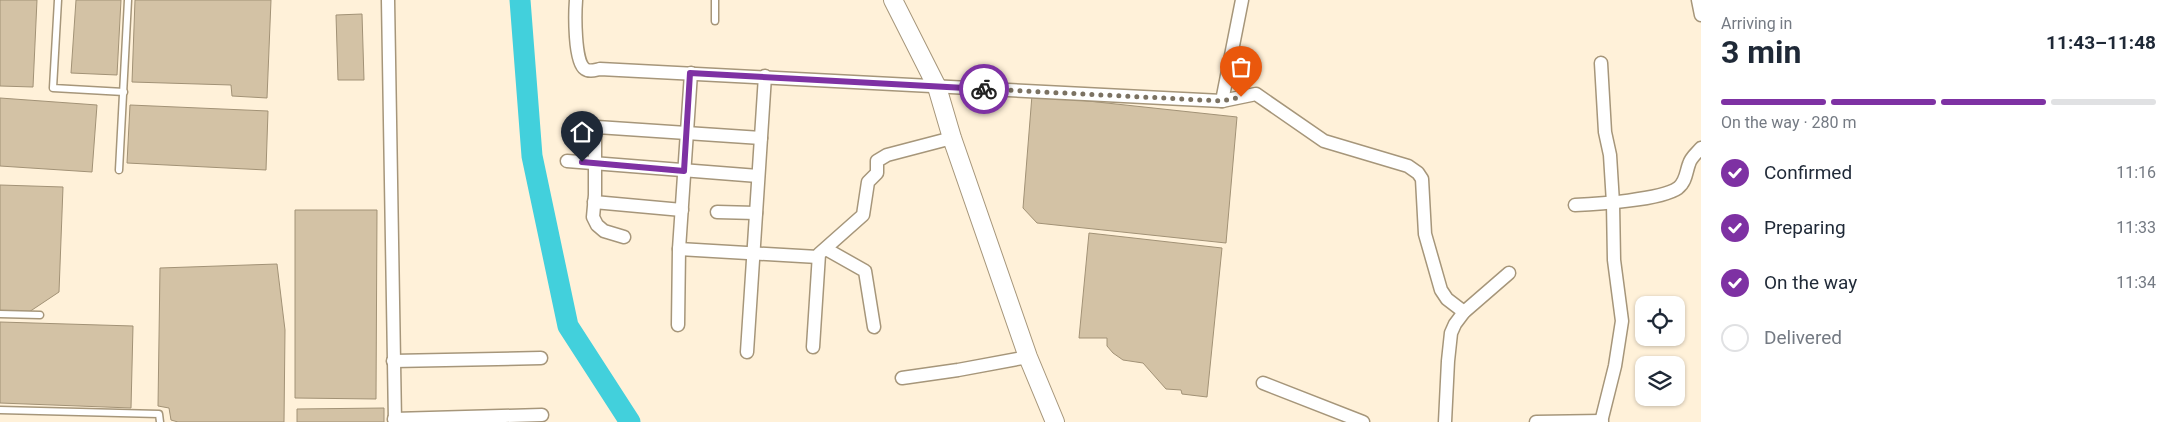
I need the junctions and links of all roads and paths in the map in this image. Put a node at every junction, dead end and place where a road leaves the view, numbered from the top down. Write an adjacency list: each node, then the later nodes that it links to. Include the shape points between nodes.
1 (58, 0): 15 (lane, via 53,88)
2 (128, 0): 15 (lane)
3 (388, 0): 46 (street)
4 (576, 0): 12 (street, via 579,54 581,65 586,70)
5 (715, 0): 10 (lane)
6 (892, 0): 14 (street)
7 (1242, 0): 16 (street)
8 (1698, 0): 9 (street)
9 (1701, 15)
10 (715, 21)
11 (1601, 63): 27 (street)
12 (690, 73): 13 (street); 17 (street)
13 (765, 76): 14 (street); 18 (street)
14 (937, 86): 16 (street); 19 (street)
15 (124, 92): 23 (lane)
16 (1222, 101): 37 (street, via 1256,94 1324,141 1408,166 1418,173 1422,179 1425,234 1441,290)
17 (687, 133): 18 (street); 22 (street, via 597,127); 24 (street)
18 (761, 138): 25 (street)
19 (952, 138): 35 (street, via 887,155 877,161 877,173 868,182 863,215); 44 (street)
20 (1701, 148): 27 (street, via 1689,163 1678,188)
21 (567, 161): 22 (street)
22 (596, 164): 24 (street); 26 (street)
23 (119, 170)
24 (684, 171): 25 (street); 29 (street)
25 (758, 176): 31 (street)
26 (594, 202): 29 (street); 32 (street, via 596,225)
27 (1613, 203): 28 (street); 57 (street, via 1614,260 1622,321)
28 (1575, 205)
29 (682, 210): 33 (street)
30 (717, 212): 31 (street)
31 (756, 213): 34 (street)
32 (624, 237)
33 (679, 249): 34 (street); 40 (street)
34 (753, 252): 35 (street); 43 (street)
35 (822, 253): 41 (street, via 865,271); 42 (street)
36 (1509, 273): 37 (street)
37 (1464, 312): 55 (street, via 1452,334)
38 (0, 314): 39 (lane)
39 (40, 315)
40 (678, 325)
41 (874, 327)
42 (813, 347)
43 (747, 352)
44 (1028, 357): 47 (street); 53 (street)
45 (541, 358): 46 (street)
46 (393, 361): 51 (street)
47 (902, 378)
48 (1263, 383): 54 (street)
49 (0, 410): 52 (lane, via 159,414)
50 (542, 415): 51 (street)
51 (394, 420)
52 (160, 422)
53 (1055, 422)
54 (1363, 422)
55 (1445, 422)
56 (1536, 422): 57 (street)
57 (1602, 422)

